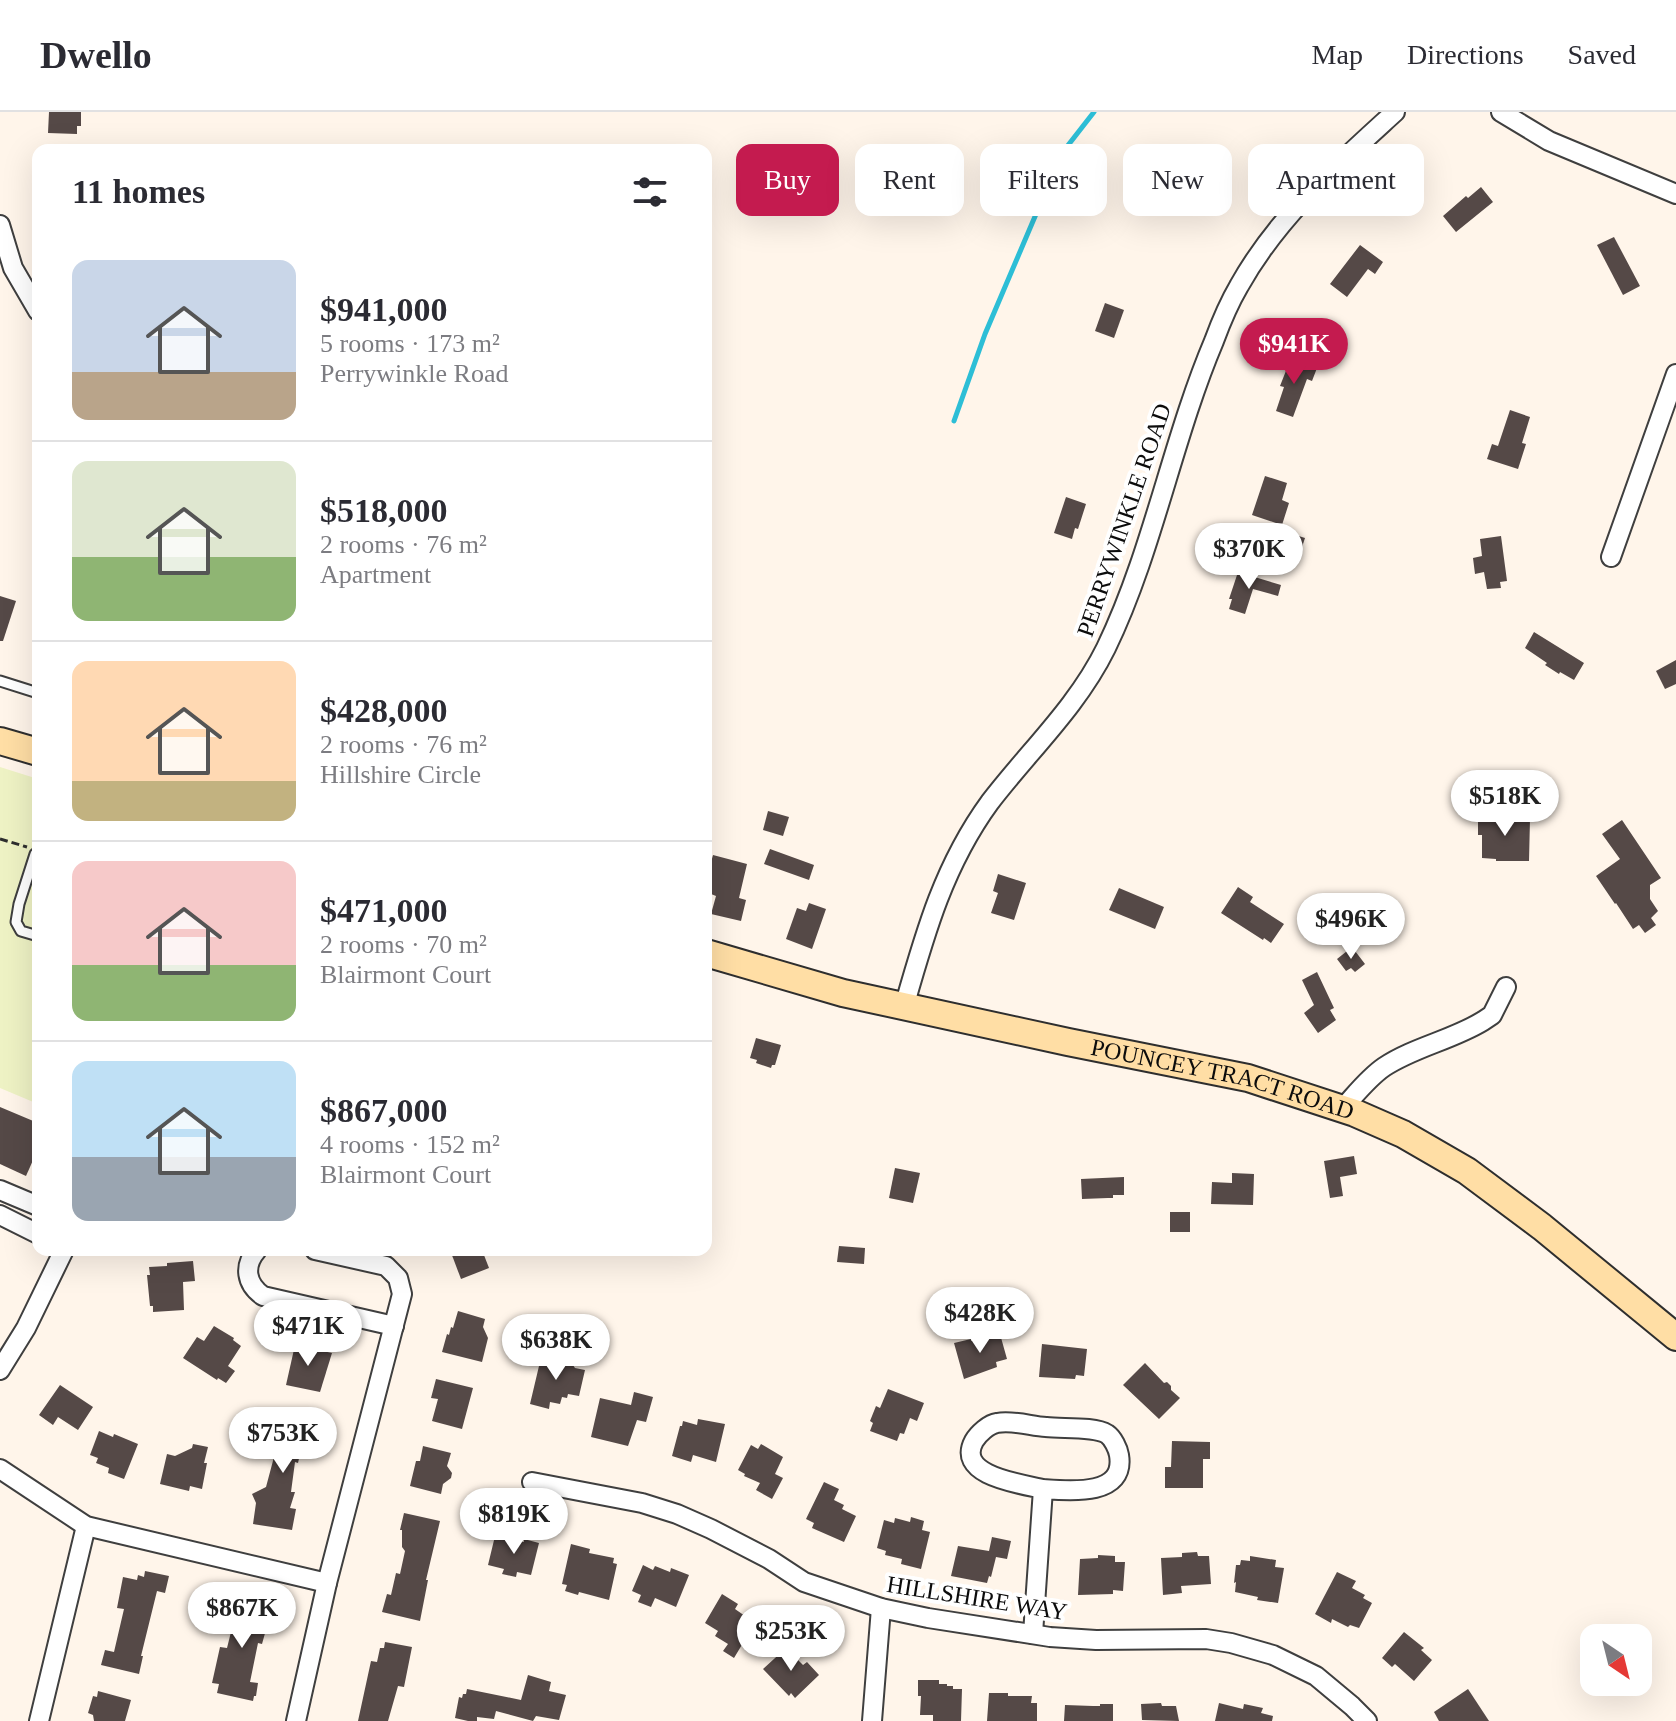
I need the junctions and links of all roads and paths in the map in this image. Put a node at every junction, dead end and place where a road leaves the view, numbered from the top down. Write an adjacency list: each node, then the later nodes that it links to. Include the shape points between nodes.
1 (1395, 112): 18 (street, PERRYWINKLE ROAD, via 1308,193 1239,285 1198,377 1105,649 1076,697 967,837 926,928)
2 (1501, 112): 3 (street, via 1549,141)
3 (1676, 194)
4 (0, 225): 5 (street, via 13,268)
5 (32, 301)
6 (1676, 374): 7 (street)
7 (1611, 557)
8 (0, 681): 9 (lane)
9 (32, 691)
10 (0, 741): 11 (main road)
11 (32, 750)
12 (0, 839): 13 (path)
13 (32, 849)
14 (32, 863): 15 (lane, via 16,922 21,931)
15 (32, 934)
16 (712, 955): 18 (main road, POUNCEY TRACT ROAD)
17 (1506, 987): 19 (street, via 1492,1015 1383,1067)
18 (904, 1007): 19 (main road, POUNCEY TRACT ROAD, via 1248,1078)
19 (1343, 1108): 28 (main road, POUNCEY TRACT ROAD, via 1467,1171)
20 (0, 1190): 21 (street)
21 (32, 1203)
22 (0, 1215): 23 (street)
23 (32, 1231)
24 (61, 1256): 29 (street)
25 (253, 1256): 27 (street, via 248,1277 263,1296)
26 (342, 1256): 27 (street, via 393,1272 402,1294)
27 (394, 1326): 34 (street)
28 (1676, 1337)
29 (0, 1370)
30 (0, 1469): 33 (street)
31 (532, 1482): 35 (street, HILLSHIRE WAY, via 677,1514 804,1582)
32 (1043, 1489): 32 (street, via 980,1471 972,1461 976,1437 996,1423 1021,1423 1107,1434 1118,1449 1120,1464 1101,1488); 36 (street)
33 (86, 1526): 34 (street); 37 (street)
34 (327, 1583): 38 (street)
35 (881, 1608): 36 (street, HILLSHIRE WAY); 39 (street)
36 (1033, 1634): 40 (street, HILLSHIRE WAY, via 1231,1643 1273,1655 1316,1676)
37 (39, 1721)
38 (296, 1721)
39 (872, 1721)
40 (1367, 1721)

